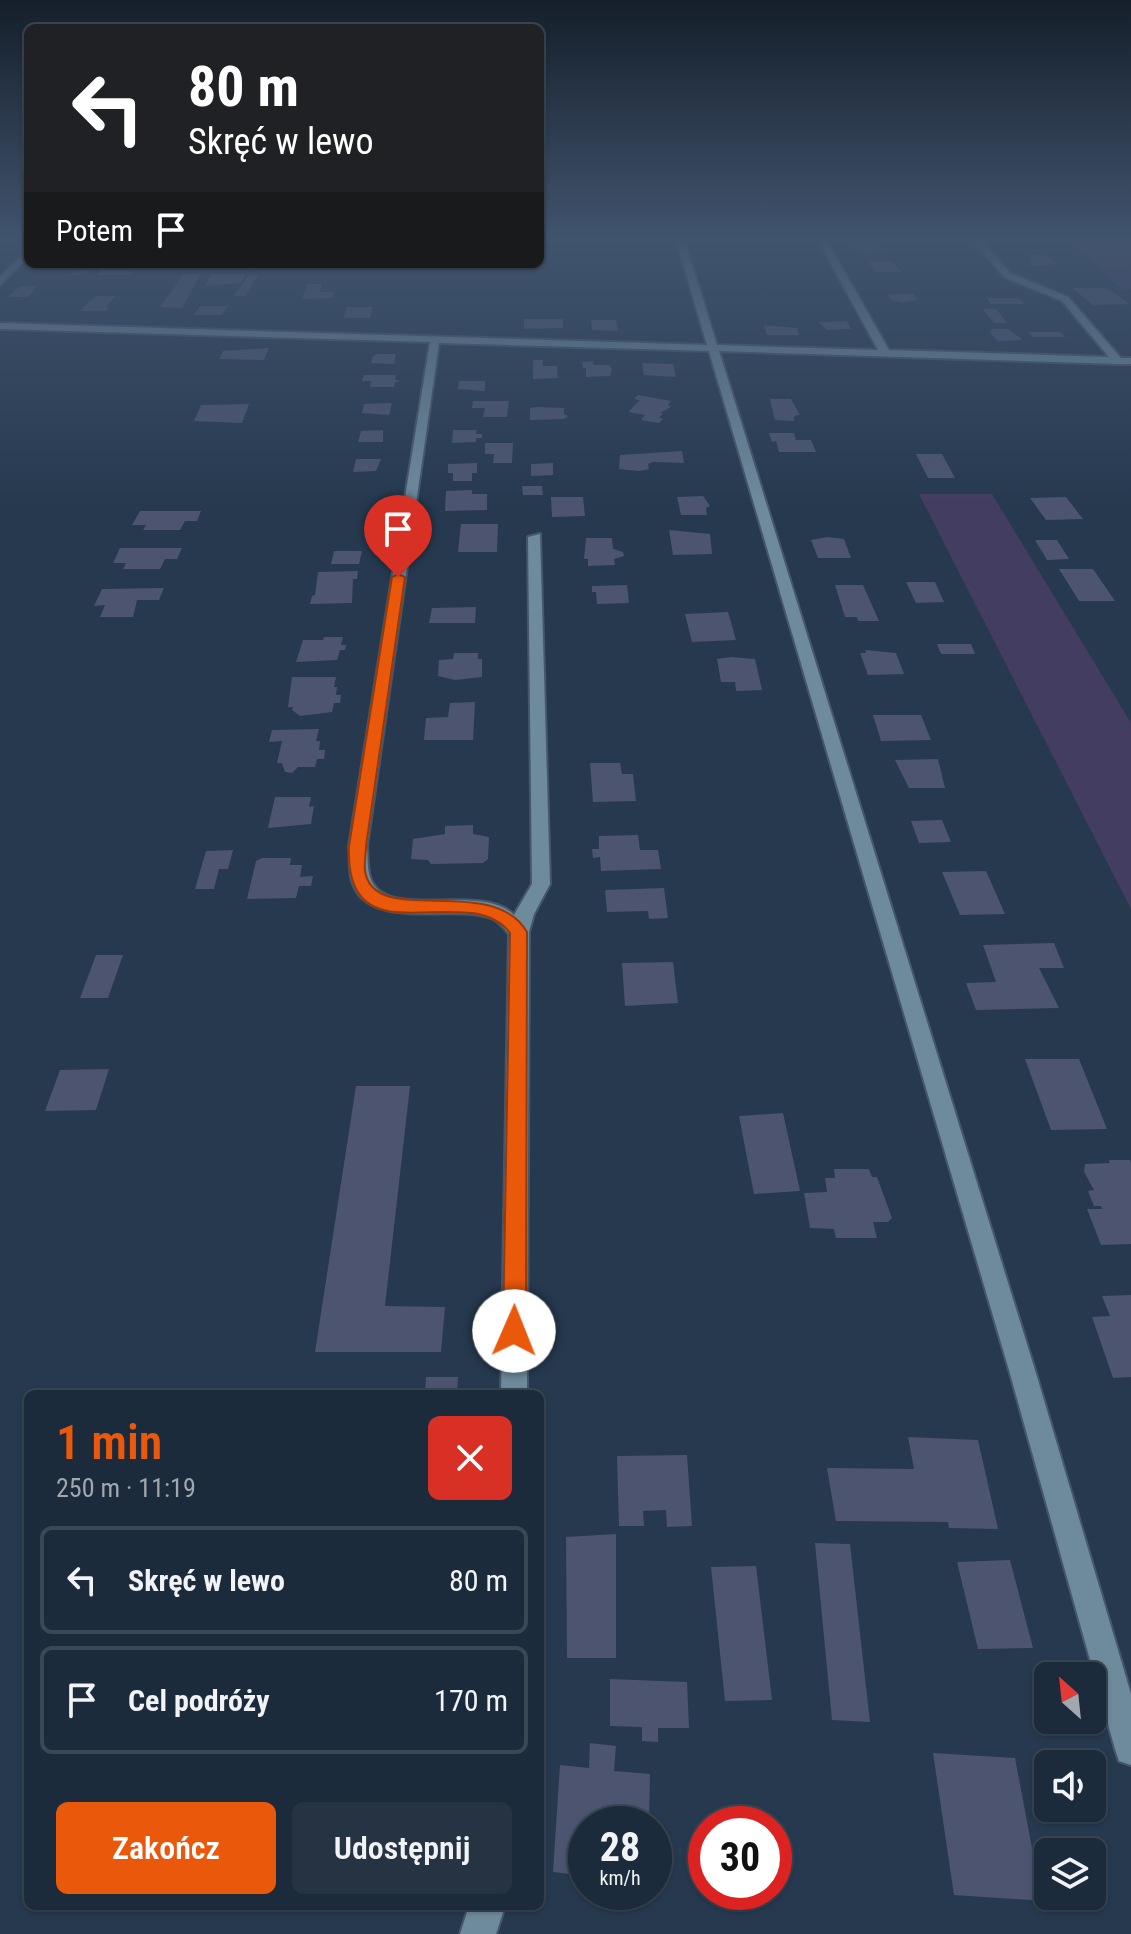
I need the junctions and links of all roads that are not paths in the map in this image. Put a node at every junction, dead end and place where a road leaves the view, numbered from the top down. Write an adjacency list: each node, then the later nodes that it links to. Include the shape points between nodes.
1 (8, 326): 5 (street)
2 (705, 326): 6 (street)
3 (870, 326): 7 (street)
4 (1088, 326): 8 (street)
5 (435, 339): 6 (street); 11 (street, via 357,872 364,890 379,902 474,908 508,918)
6 (711, 347): 7 (street); 13 (street, via 1031,1400)
7 (885, 353): 8 (street)
8 (1118, 361): 9 (street)
9 (1131, 361)
10 (535, 537): 11 (street, via 541,884)
11 (519, 932): 12 (street)
12 (514, 1390)
13 (1131, 1749)
14 (486, 1910): 15 (street)
15 (478, 1934)

